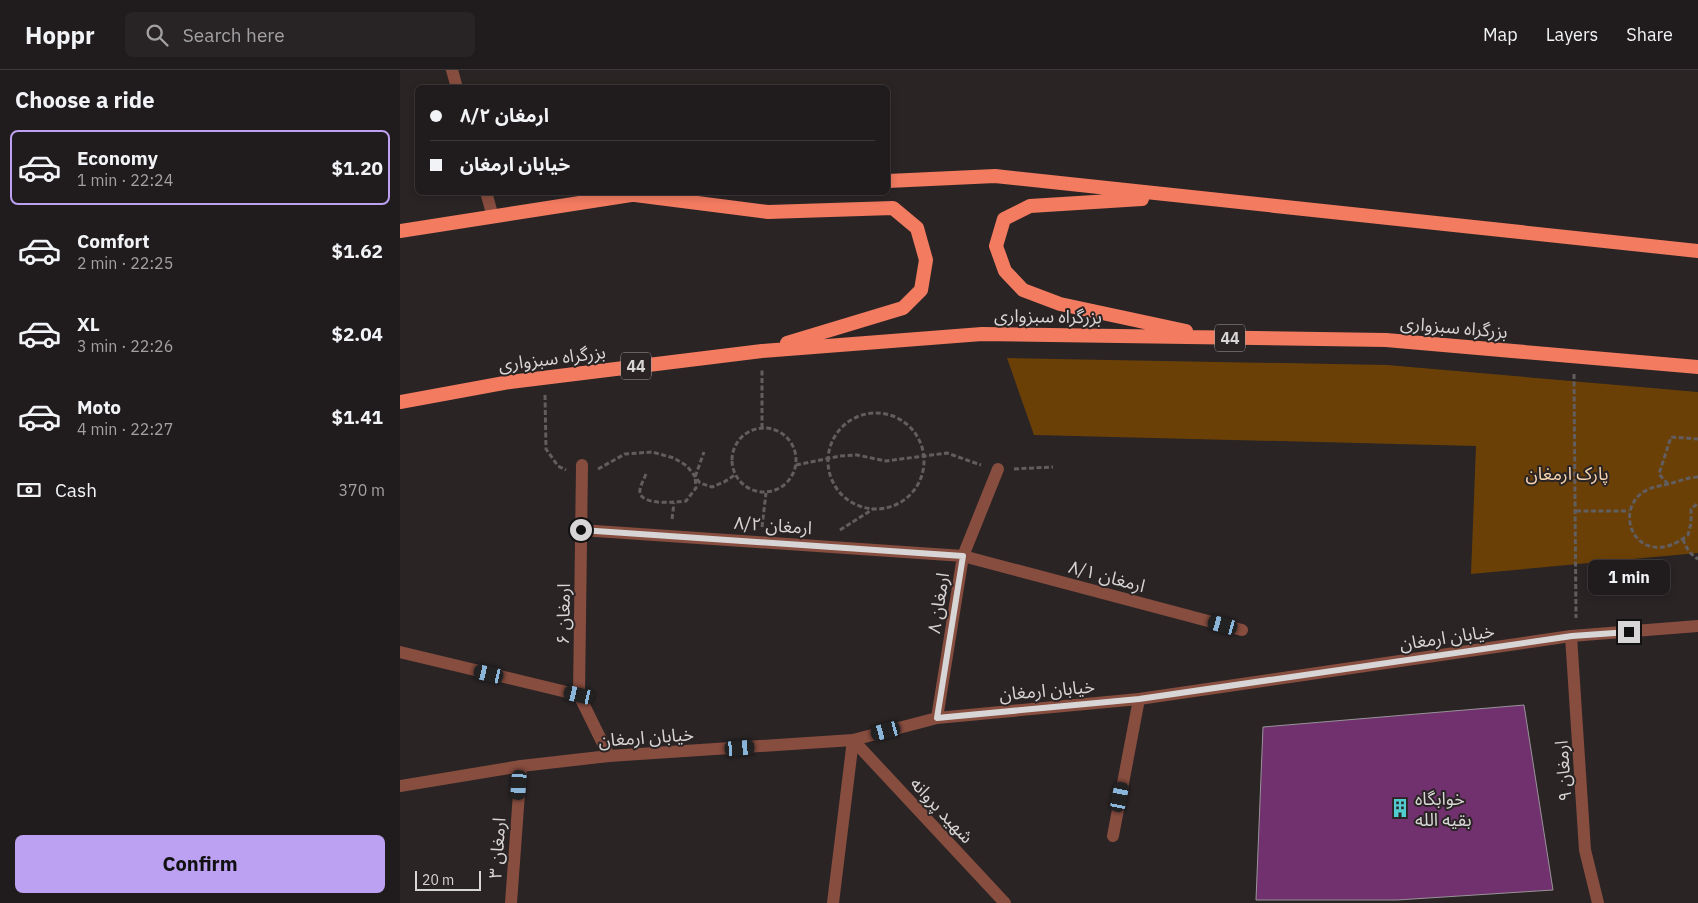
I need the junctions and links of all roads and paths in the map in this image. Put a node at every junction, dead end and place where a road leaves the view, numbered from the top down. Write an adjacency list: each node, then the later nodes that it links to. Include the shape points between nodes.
1 (452, 70): 2 (street)
2 (456, 85)
3 (890, 181): 7 (highway, via 995,176)
4 (487, 195): 8 (street)
5 (635, 195): 8 (highway)
6 (648, 195): 12 (highway, via 768,212 893,208 917,228 926,260 921,290 903,308)
7 (1193, 197): 10 (highway); 11 (highway, via 1030,206 1004,219 996,246 1005,271 1023,290 1060,304)
8 (493, 217): 9 (highway)
9 (400, 232)
10 (1698, 252)
11 (1220, 338): 12 (highway, بزرگراه سبزواری / 44, via 982,334); 13 (highway, بزرگراه سبزواری / 44, via 1386,340)
12 (762, 351): 15 (highway, بزرگراه سبزواری / 44); 17 (path)
13 (1574, 356): 14 (highway, بزرگراه سبزواری / 44); 34 (path)
14 (1698, 367)
15 (545, 378): 16 (highway, بزرگراه سبزواری / 44); 25 (path, via 546,449 558,466 569,472)
16 (400, 402)
17 (762, 428): 22 (path, via 775,429 786,436 794,446); 27 (path, via 750,431 733,450)
18 (1698, 439): 30 (path, via 1671,437 1659,474)
19 (704, 452): 28 (path)
20 (924, 456): 21 (path, via 886,461 857,455); 21 (path, via 920,439 904,420 880,412 855,417 844,424 830,445); 24 (path, via 947,453); 33 (path, via 925,464 917,488 898,504)
21 (828, 457): 22 (path); 33 (path, via 831,476 840,492 849,501)
22 (796, 465): 31 (path, via 789,481)
23 (1054, 467): 24 (path)
24 (998, 469): 40 (street, ارمغان ۸)
25 (582, 470): 28 (path, via 600,469 625,454 652,452 674,458 687,466); 36 (street, ارمغان ۶)
26 (646, 474): 28 (path, via 641,496 659,502 686,501 696,488)
27 (735, 475): 28 (path, via 712,487 700,483); 31 (path, via 743,485)
28 (695, 477)
29 (1698, 477): 30 (path)
30 (1668, 484): 35 (path, via 1648,489 1635,500)
31 (766, 493): 38 (path)
32 (1698, 503): 37 (path, via 1692,509 1688,536)
33 (873, 509): 39 (path)
34 (1576, 511): 35 (path); 44 (path)
35 (1629, 511): 37 (path, via 1631,527 1639,542 1664,548)
36 (581, 530): 38 (street, ارمغان ۸/۲); 46 (street, ارمغان ۶)
37 (1683, 539): 41 (path, via 1692,556)
38 (760, 542): 39 (street, ارمغان ۸/۲)
39 (814, 546): 40 (street, ارمغان ۸/۲)
40 (963, 556): 43 (street, ارمغان ۸/۱); 48 (street, ارمغان ۸)
41 (1698, 559)
42 (1698, 626): 44 (street, خیابان ارمغان)
43 (1242, 630)
44 (1574, 636): 47 (street, خیابان ارمغان); 57 (street, ارمغان ۹, via 1585,850)
45 (400, 652): 46 (street)
46 (579, 695): 50 (street, ارمغان ۶)
47 (1139, 699): 48 (street, خیابان ارمغان); 53 (street)
48 (937, 718): 49 (street, خیابان ارمغان)
49 (853, 740): 50 (street, خیابان ارمغان); 55 (street); 56 (street, شهید پروانه)
50 (608, 756): 51 (street, خیابان ارمغان)
51 (520, 766): 52 (street, خیابان ارمغان); 54 (street, ارمغان ۳)
52 (400, 786)
53 (1113, 836)
54 (511, 903)
55 (833, 903)
56 (1005, 903)
57 (1598, 903)

